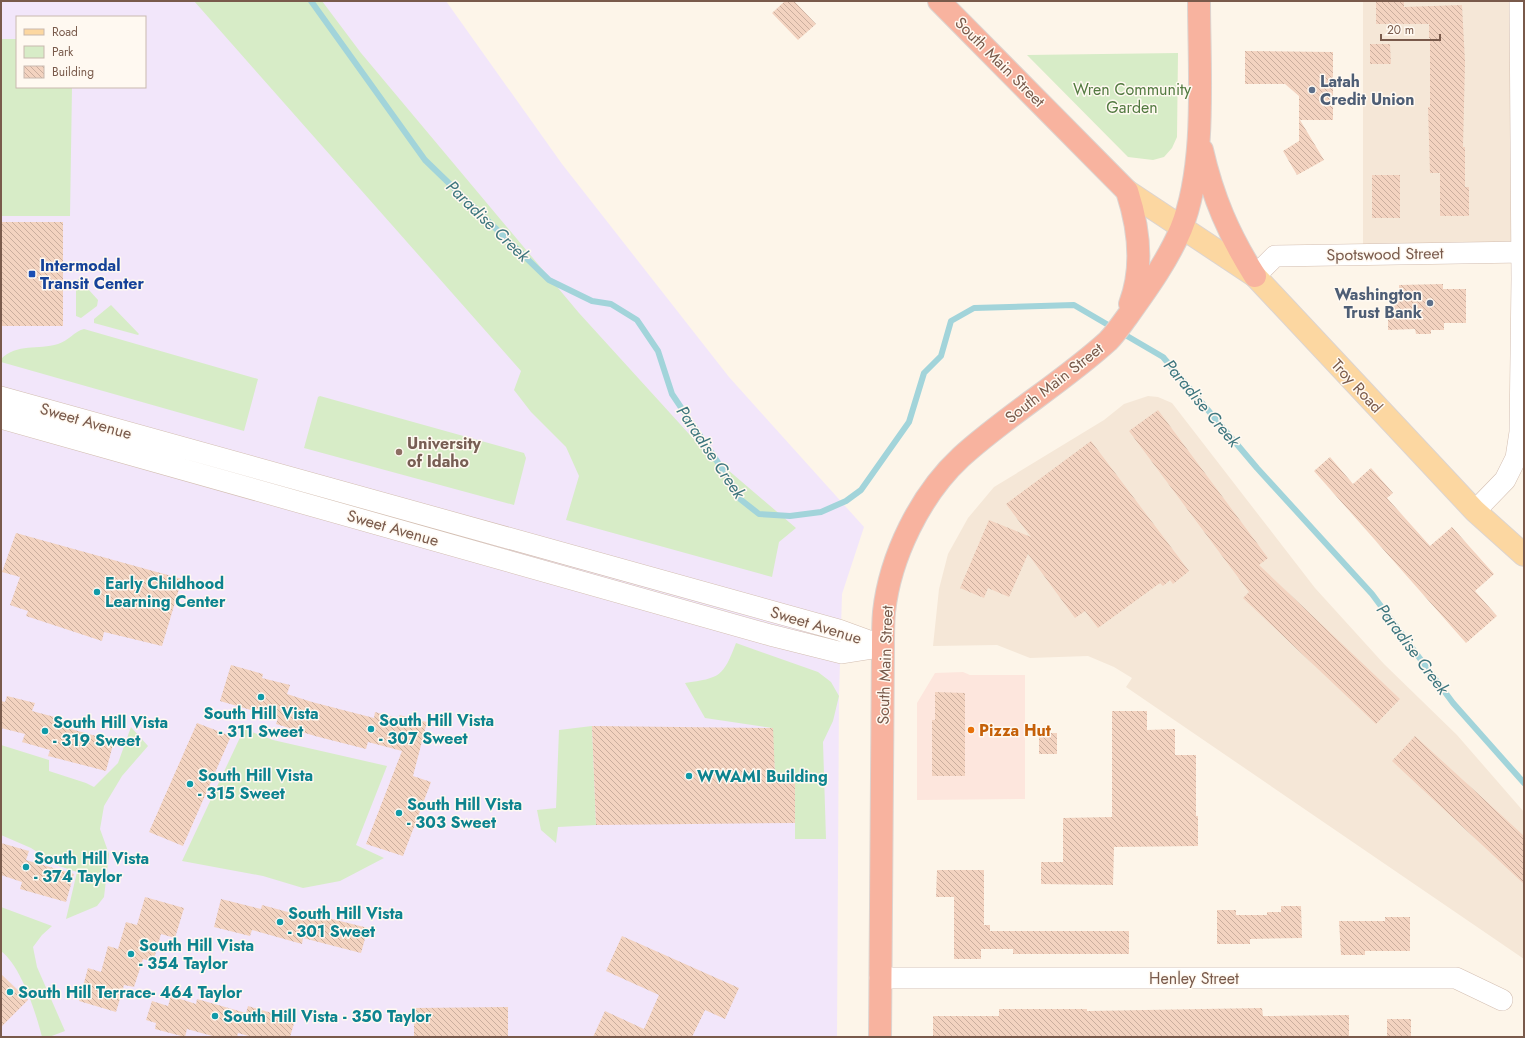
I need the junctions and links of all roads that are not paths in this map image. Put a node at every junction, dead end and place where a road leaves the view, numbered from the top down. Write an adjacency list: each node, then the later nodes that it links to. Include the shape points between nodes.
1 (939, 1): 5 (highway, South Main Street)
2 (1199, 1): 4 (highway)
3 (1520, 1): 7 (street)
4 (1198, 123): 6 (highway, via 1196,166); 8 (highway, via 1207,170 1217,203 1240,253)
5 (1127, 192): 6 (main road, South Main Street); 9 (highway, South Main Street, via 1138,234 1139,255 1134,291)
6 (1181, 228): 8 (main road, Troy Road); 9 (highway, South Main Street, via 1156,275)
7 (1523, 252): 8 (street, Spotswood Street, via 1275,256); 14 (street, via 1518,449 1505,480)
8 (1255, 276): 14 (main road, Troy Road)
9 (1125, 319): 18 (highway, South Main Street, via 1110,340 960,458 931,490 910,525 892,575 884,611)
10 (1, 397): 12 (street, Sweet Avenue)
11 (1, 418): 13 (street, Sweet Avenue)
12 (264, 470): 13 (street); 15 (street, Sweet Avenue)
13 (258, 490): 17 (street, Sweet Avenue)
14 (1475, 511): 16 (main road, Troy Road)
15 (534, 546): 17 (street); 18 (street, Sweet Avenue, via 839,630)
16 (1524, 555)
17 (528, 566): 18 (street, Sweet Avenue, via 770,635 842,652)
18 (883, 646): 19 (highway, South Main Street)
19 (880, 978): 20 (street, Henley Street, via 1456,978); 21 (highway, South Main Street)
20 (1502, 1000)
21 (880, 1037)

